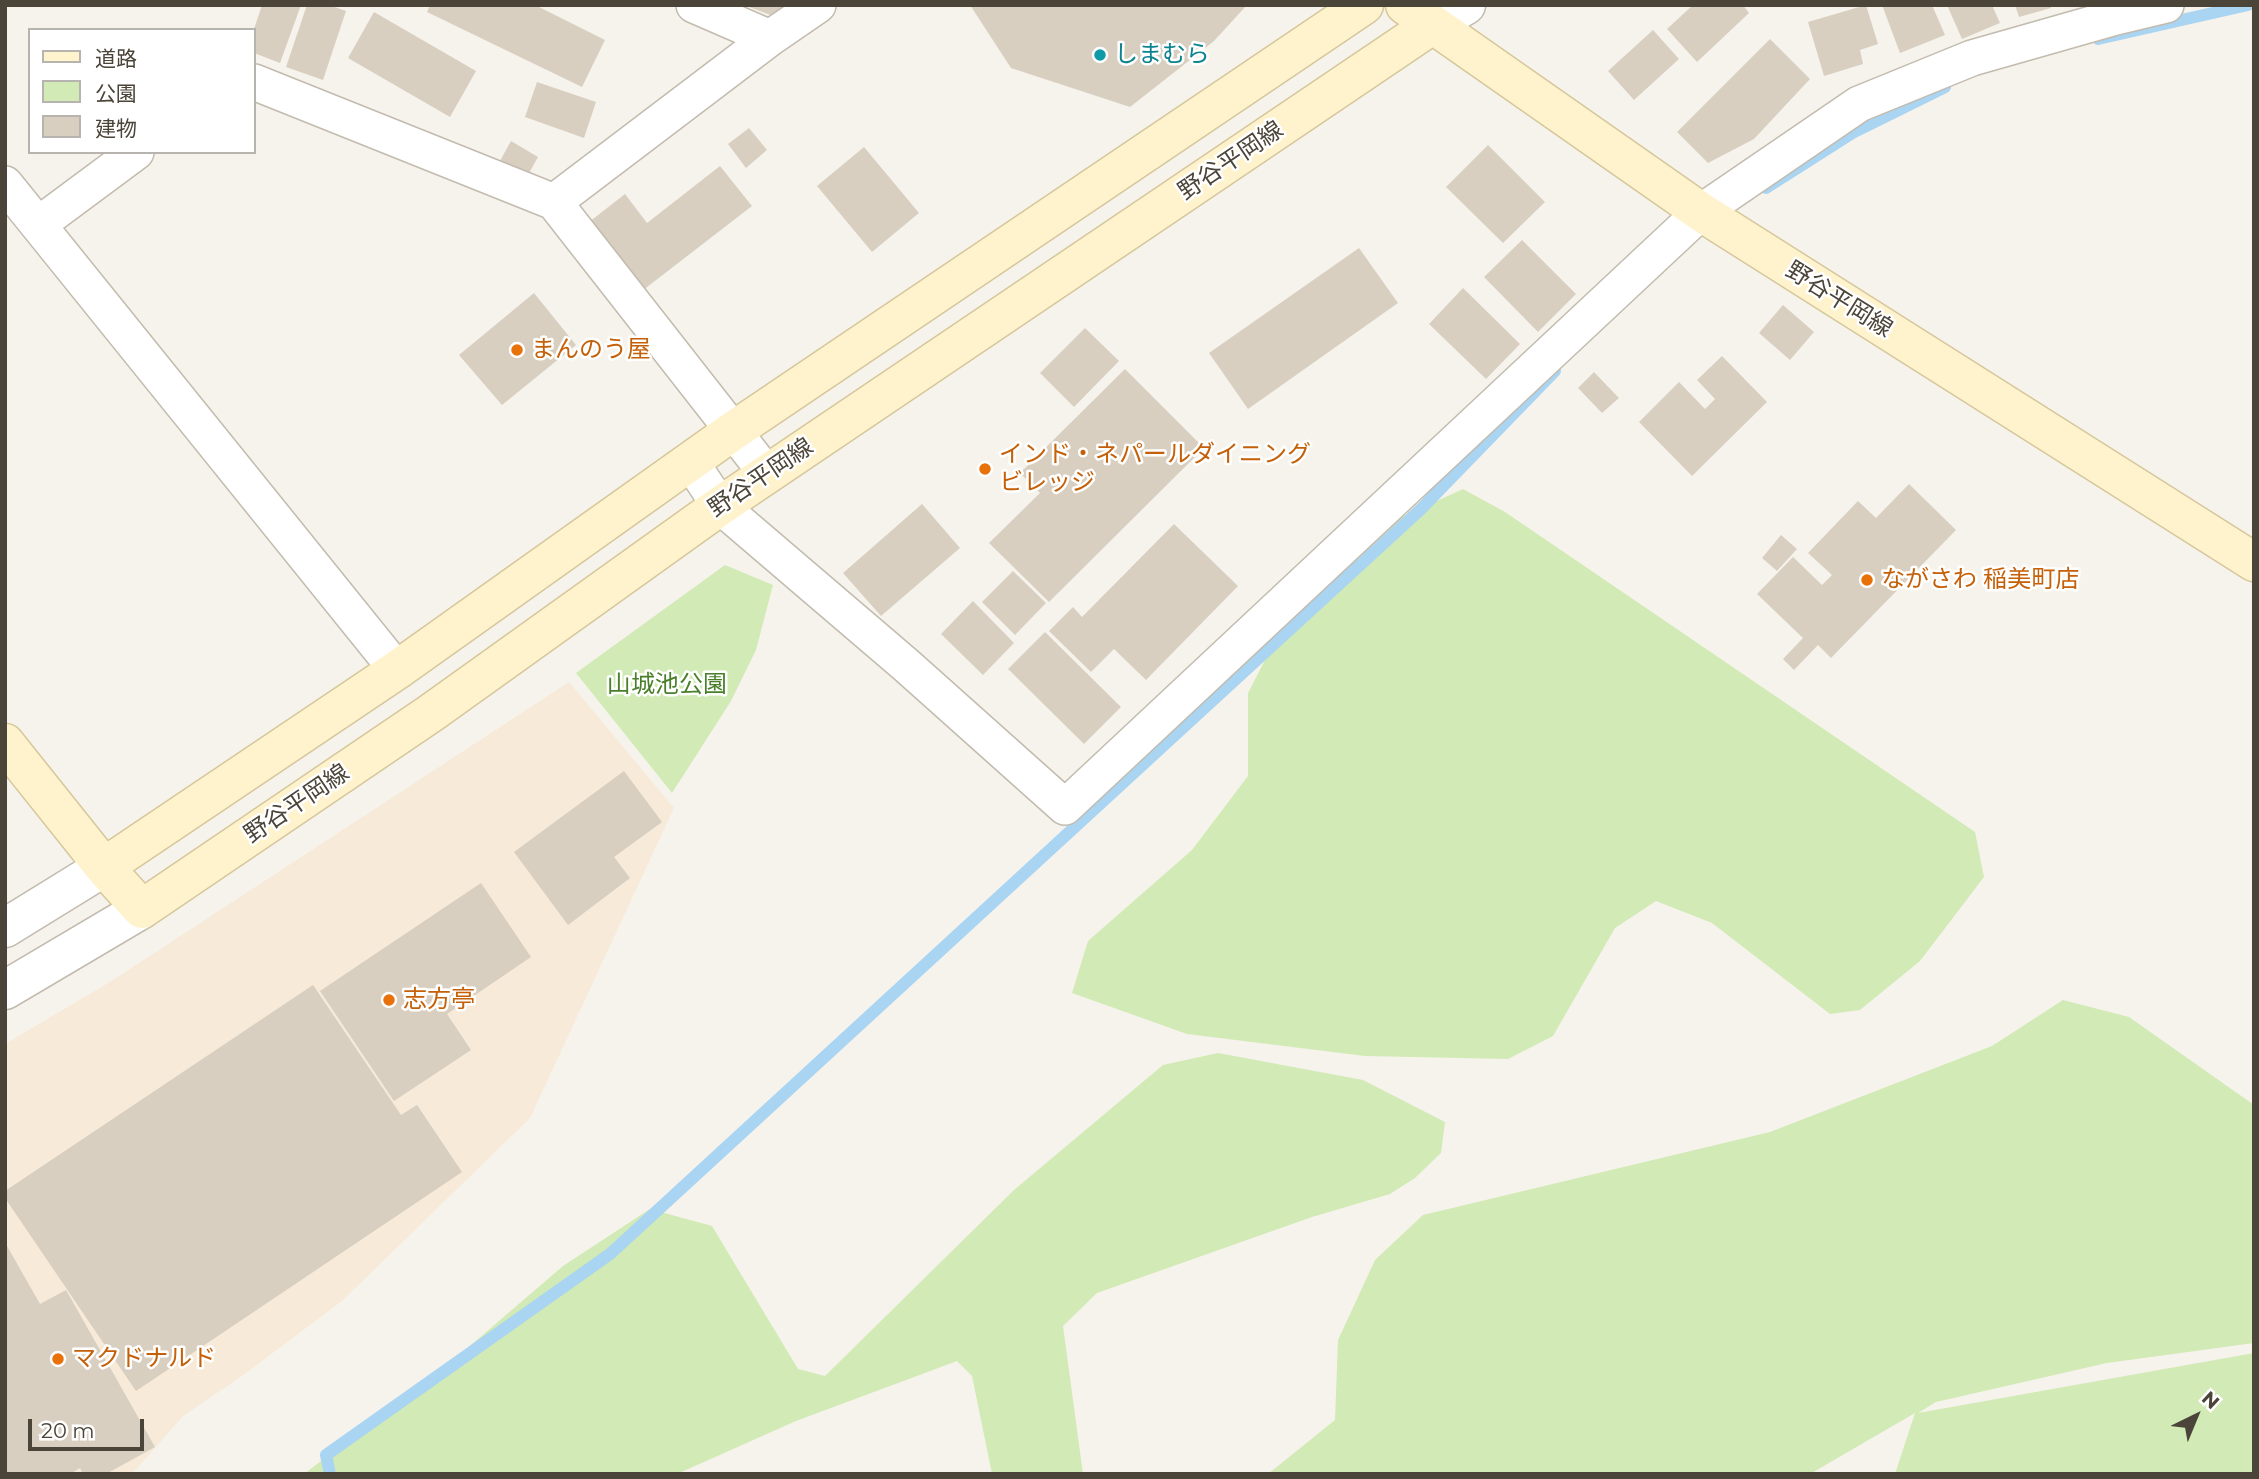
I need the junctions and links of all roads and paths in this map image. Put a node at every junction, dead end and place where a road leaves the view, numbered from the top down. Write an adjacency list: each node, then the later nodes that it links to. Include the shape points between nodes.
1 (694, 5): 7 (street)
2 (818, 5): 7 (street)
3 (1364, 5): 14 (main road)
4 (1466, 5): 6 (street)
5 (2166, 5): 12 (street, via 1972,58 1858,104)
6 (1419, 15): 12 (main road, 野谷平岡線); 16 (main road, 野谷平岡線)
7 (770, 38): 11 (street)
8 (256, 83): 11 (street)
9 (133, 154): 13 (street)
10 (5, 184): 13 (street)
11 (554, 202): 14 (street)
12 (1701, 212): 17 (street, via 1065,807); 18 (main road, 野谷平岡線)
13 (39, 224): 19 (street)
14 (733, 431): 15 (main road); 16 (street)
15 (690, 461): 17 (street); 19 (main road)
16 (767, 474): 17 (main road, 野谷平岡線)
17 (720, 506): 22 (main road, 野谷平岡線, via 431,713)
18 (2254, 562)
19 (397, 670): 21 (main road)
20 (5, 743): 21 (main road)
21 (104, 867): 22 (main road); 23 (street)
22 (142, 909): 24 (street)
23 (5, 928)
24 (5, 990)

